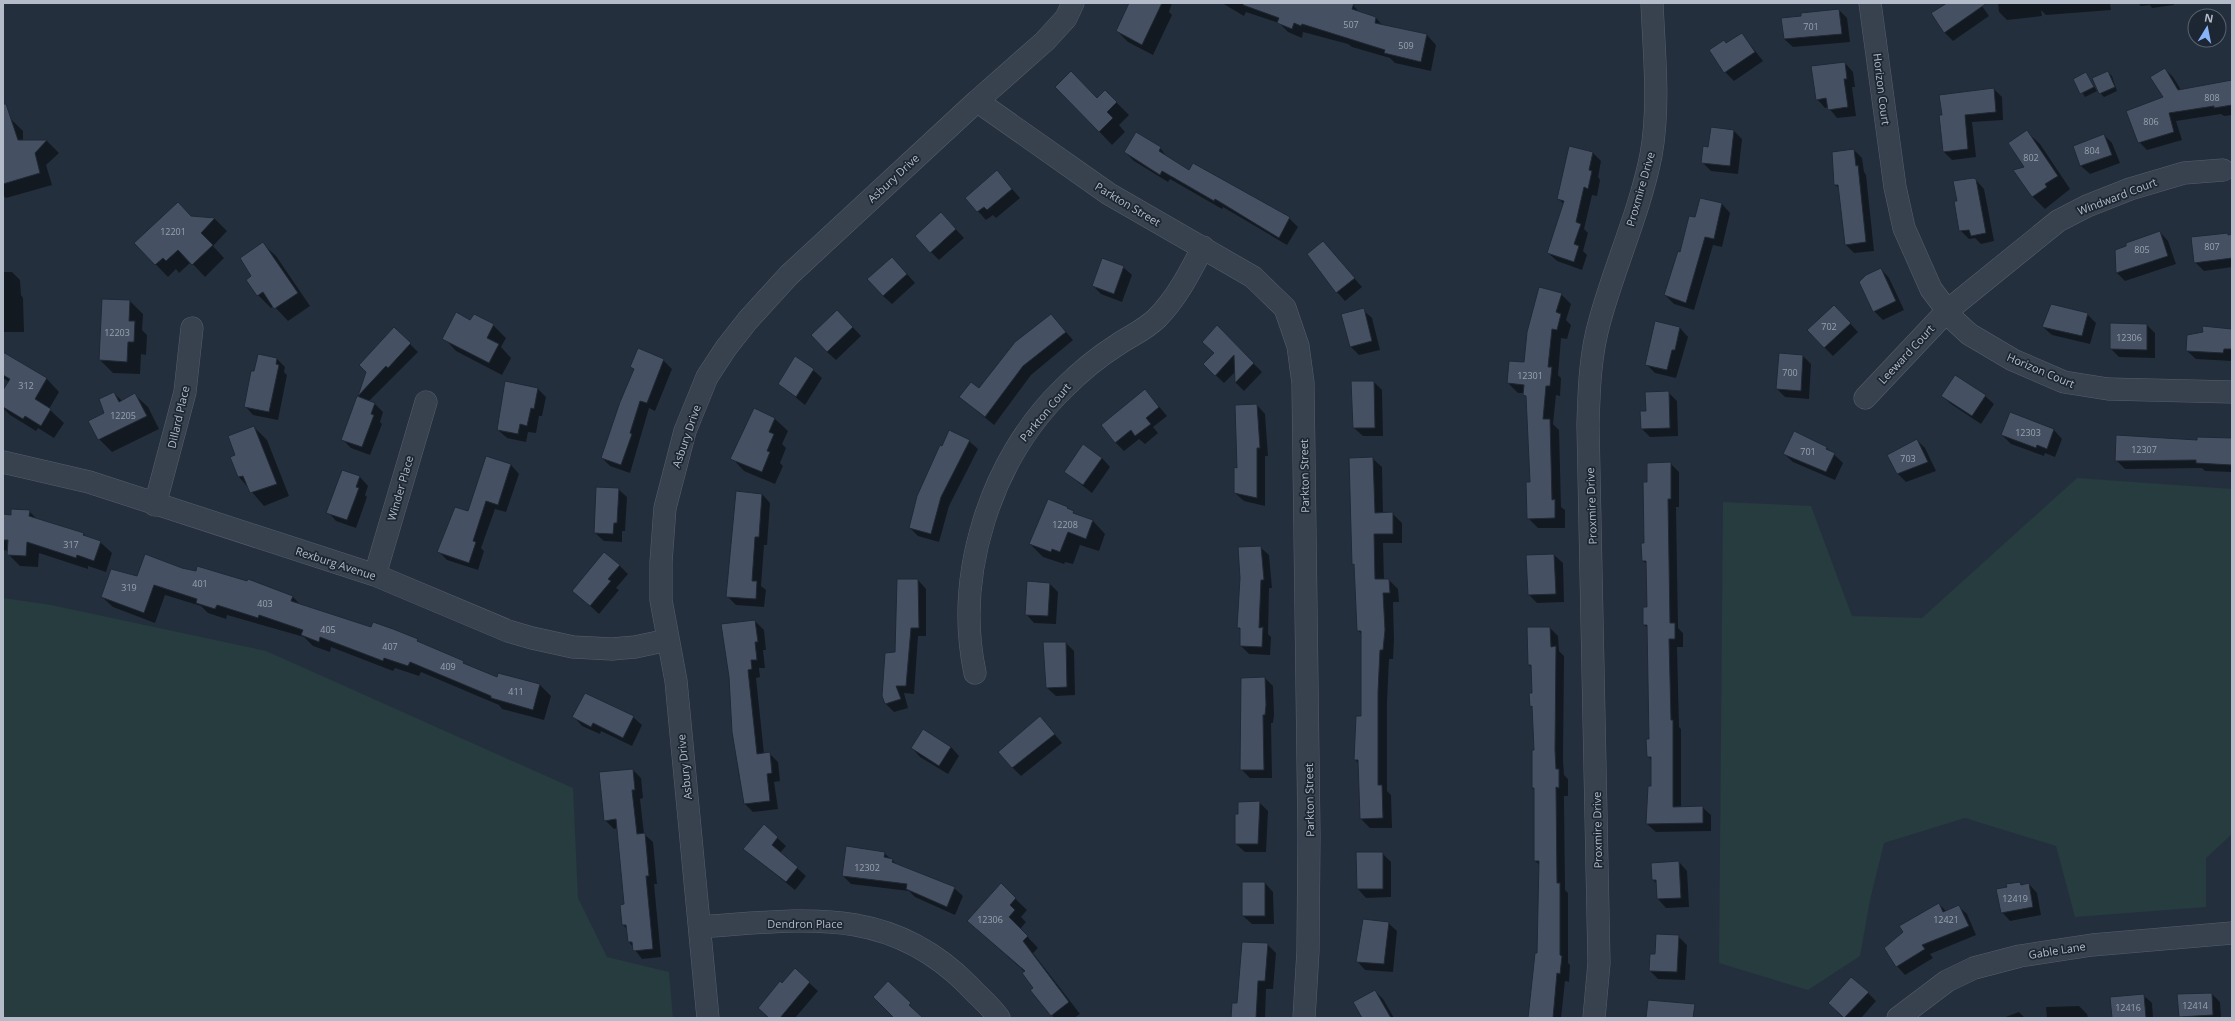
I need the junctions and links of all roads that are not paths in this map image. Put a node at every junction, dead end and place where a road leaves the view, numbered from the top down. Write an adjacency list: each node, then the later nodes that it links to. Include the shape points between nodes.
1 (1073, 3): 4 (street, Asbury Drive, via 1066,18 1045,41)
2 (1652, 3): 22 (street, Proxmire Drive, via 1654,130 1651,155 1642,191 1599,321 1590,381 1588,425 1599,963)
3 (1870, 3): 7 (street, Horizon Court, via 1895,187 1904,228 1922,271)
4 (977, 100): 6 (street, Parkton Street, via 1109,194); 15 (street, Asbury Drive, via 789,275 744,326 707,377 686,431 665,508 661,600)
5 (2224, 170): 7 (street, Windward Court, via 2184,172 2087,206 2040,233)
6 (1202, 247): 16 (street, Parkton Court, via 1183,285 1157,318 1095,361 1062,389 1030,427 1009,459 983,522 973,570 970,632); 21 (street, Parkton Street, via 1253,277 1285,308 1298,346 1303,383 1310,835)
7 (1946, 311): 9 (street, Horizon Court, via 1970,334 2013,360 2064,382 2108,390); 10 (street, Leeward Court)
8 (192, 328): 13 (street, Dillard Place, via 185,392)
9 (2232, 392)
10 (1865, 398)
11 (426, 402): 14 (street, Winder Place)
12 (3, 462): 13 (street, Rexburg Avenue, via 89,482)
13 (155, 505): 14 (street, Rexburg Avenue)
14 (375, 575): 15 (street, Rexburg Avenue, via 508,631 573,647 612,650)
15 (668, 640): 17 (street, Asbury Drive, via 676,681)
16 (975, 673)
17 (700, 927): 19 (street, Asbury Drive); 20 (street, Dendron Place, via 794,921 833,921 865,925 914,943 938,959 960,977)
18 (2232, 933): 23 (street, Gable Lane, via 2092,945 2020,956 1974,968 1946,981)
19 (708, 1018)
20 (999, 1018)
21 (1304, 1018)
22 (1594, 1018)
23 (1898, 1018)

